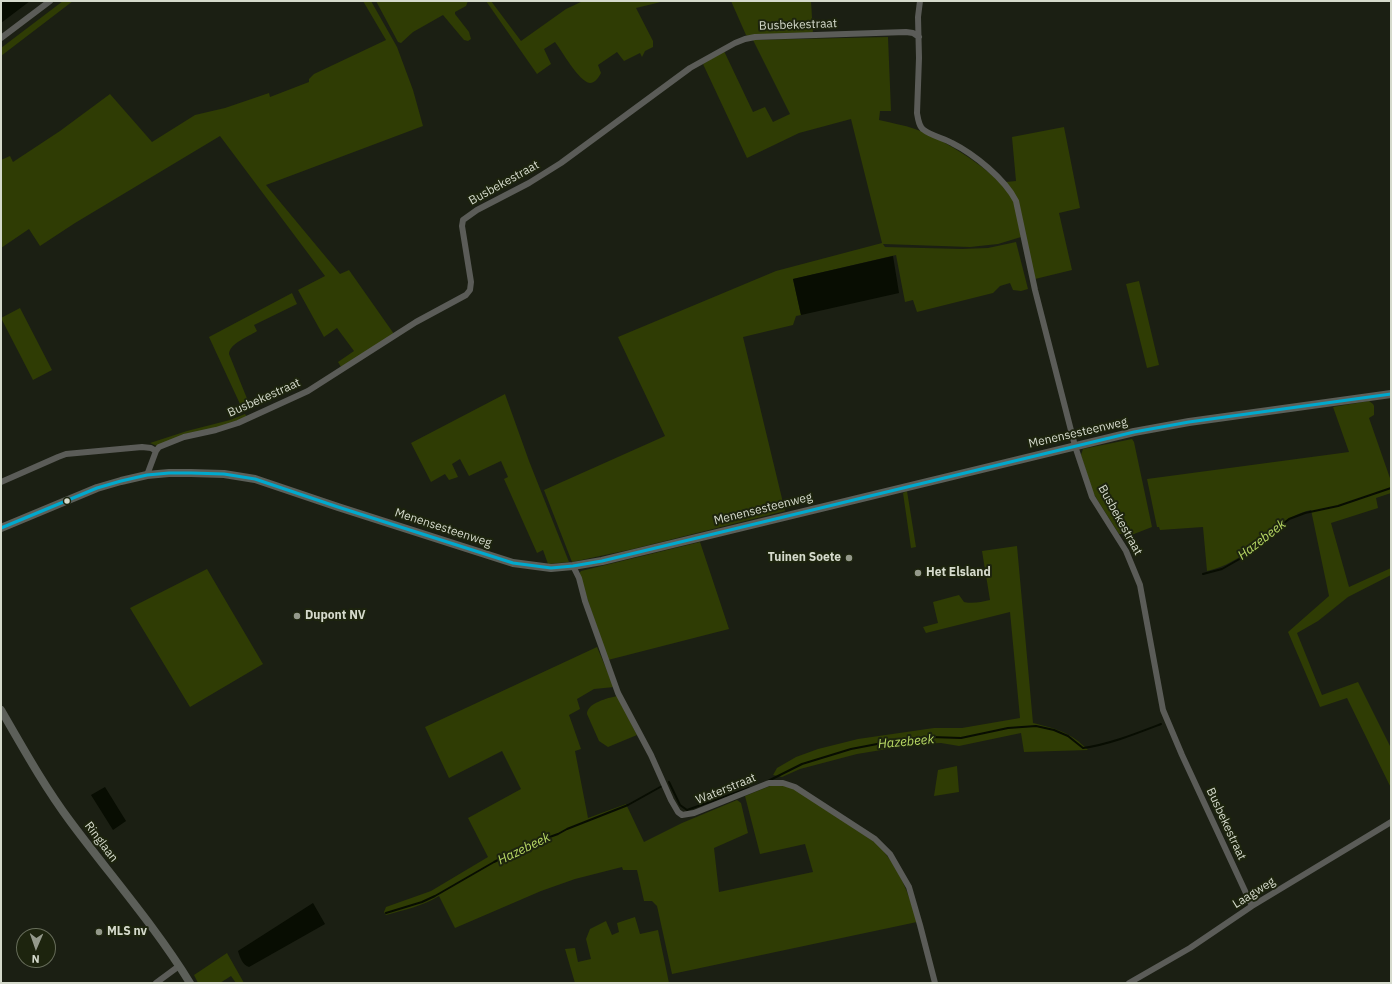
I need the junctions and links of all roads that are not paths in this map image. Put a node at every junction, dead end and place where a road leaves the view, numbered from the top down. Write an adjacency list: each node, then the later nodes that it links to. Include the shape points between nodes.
1 (50, 1): 4 (street)
2 (920, 1): 3 (street, Busbekestraat)
3 (919, 36): 6 (street, Busbekestraat, via 917,114 923,130 954,144 988,168 1011,191 1016,201 1035,290); 7 (street, Busbekestraat, via 906,32 755,37 721,50 684,72 561,163 463,220 471,282 466,295 416,322 308,391 238,423 184,437 159,447)
4 (1, 38)
5 (1391, 394): 6 (street, Menensesteenweg, via 1189,422)
6 (1075, 446): 11 (street, Menensesteenweg); 14 (street, Busbekestraat, via 1092,497 1126,551 1140,585 1163,710)
7 (156, 451): 8 (street); 9 (street, via 142,446 66,454)
8 (147, 475): 10 (street, Menensesteenweg, via 97,488); 11 (street, Menensesteenweg, via 224,474 255,479 513,563 551,568)
9 (1, 482)
10 (1, 528)
11 (573, 566): 18 (street, Waterstraat, via 618,693 678,812 682,815 694,813 769,783 783,782 795,787 868,835 890,854 909,887)
12 (1, 710): 15 (street, Ringlaan, via 69,820)
13 (1391, 822): 14 (street, Laagweg)
14 (1252, 906): 19 (street, Laagweg, via 1190,948)
15 (179, 966): 16 (street); 17 (street, Ringlaan)
16 (156, 983)
17 (190, 983)
18 (935, 983)
19 (1129, 983)

